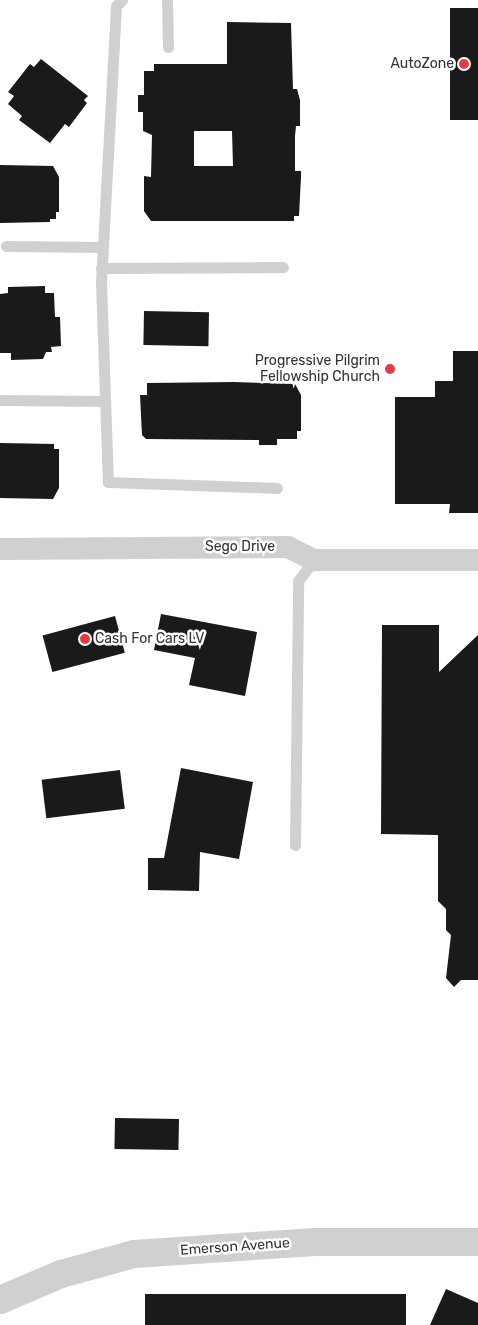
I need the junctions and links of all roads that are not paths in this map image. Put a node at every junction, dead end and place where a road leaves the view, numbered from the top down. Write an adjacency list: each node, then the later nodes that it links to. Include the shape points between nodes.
1 (122, 0): 5 (lane, via 116,6)
2 (167, 0): 3 (lane)
3 (168, 46)
4 (6, 246): 5 (lane)
5 (102, 247): 7 (lane)
6 (283, 267): 7 (lane)
7 (101, 268): 9 (lane)
8 (0, 400): 9 (lane)
9 (105, 401): 10 (lane, via 108,482)
10 (277, 488)
11 (0, 549): 12 (street, Sego Drive, via 288,547)
12 (314, 560): 13 (street, Sego Drive); 14 (lane, via 298,581)
13 (478, 560)
14 (295, 845)
15 (478, 1242): 16 (street, Emerson Avenue, via 316,1242 134,1254 61,1274)
16 (2, 1295)

